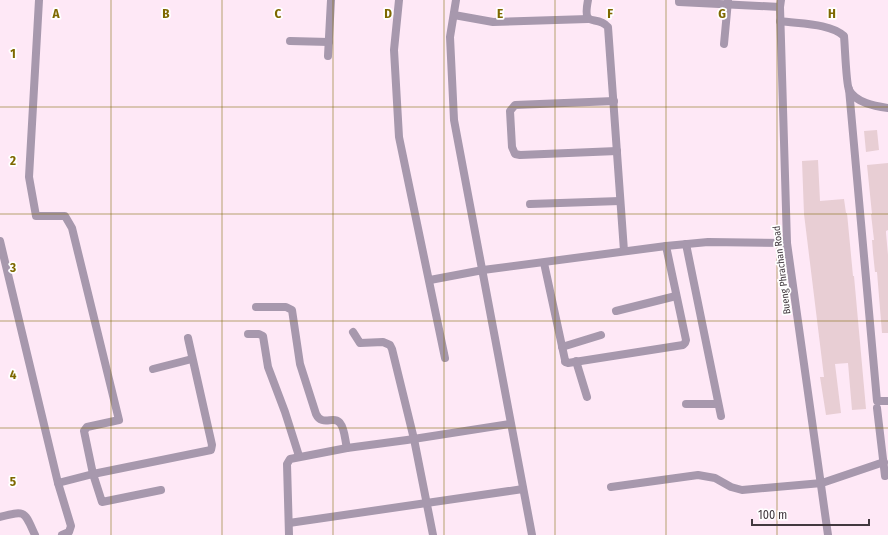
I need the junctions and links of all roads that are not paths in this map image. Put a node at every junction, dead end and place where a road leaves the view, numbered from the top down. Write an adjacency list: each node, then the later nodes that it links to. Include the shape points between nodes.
1 (39, 0): 53 (street, via 29,177 36,216 65,216 72,228 119,420 87,427 84,431)
2 (331, 0): 13 (street)
3 (399, 0): 29 (street, via 394,50 399,137)
4 (456, 0): 9 (street)
5 (588, 0): 10 (street)
6 (679, 0): 7 (street)
7 (728, 3): 8 (street); 14 (street)
8 (780, 4): 11 (street, Bueng Phrachan Road)
9 (454, 15): 10 (street, via 493,22); 28 (street, via 450,45 454,120)
10 (588, 19): 17 (street, via 605,23 608,27)
11 (780, 21): 16 (street, via 839,31 844,36); 23 (street, Bueng Phrachan Road)
12 (290, 41): 13 (street)
13 (328, 42): 15 (street)
14 (724, 44)
15 (328, 56)
16 (849, 89): 18 (street, via 857,99); 43 (street, via 877,401)
17 (614, 101): 19 (street); 19 (street, via 514,105 510,110 512,147 515,154 520,155)
18 (888, 108)
19 (617, 151): 20 (street)
20 (620, 201): 21 (street); 26 (street)
21 (530, 204)
22 (0, 241): 55 (street)
23 (787, 243): 24 (street); 56 (street, Bueng Phrachan Road)
24 (686, 244): 25 (street); 45 (street)
25 (666, 246): 26 (street); 30 (street)
26 (624, 251): 27 (street)
27 (544, 263): 28 (street); 37 (street)
28 (483, 270): 29 (street); 48 (street)
29 (430, 280): 38 (street)
30 (676, 296): 32 (street); 40 (street, via 686,340 683,345)
31 (256, 307): 50 (street, via 286,307 292,310 300,364 316,414 321,420 340,422)
32 (616, 311)
33 (353, 332): 49 (street, via 360,343 383,342 390,345)
34 (248, 334): 51 (street, via 262,336 268,367)
35 (601, 335): 37 (street)
36 (188, 338): 39 (street)
37 (562, 347): 40 (street, via 565,362)
38 (445, 358)
39 (192, 359): 41 (street); 53 (street, via 212,445 211,450)
40 (576, 361): 42 (street)
41 (153, 369)
42 (587, 397)
43 (888, 401)
44 (686, 404): 45 (street)
45 (718, 404): 47 (street)
46 (877, 408): 52 (street)
47 (721, 416)
48 (510, 424): 49 (street); 58 (street)
49 (414, 439): 50 (street); 60 (street)
50 (346, 448): 51 (street)
51 (299, 456): 62 (street, via 288,460 287,464)
52 (884, 462): 54 (street); 56 (street)
53 (93, 474): 55 (street); 59 (street, via 102,502)
54 (886, 476)
55 (58, 483): 64 (street, via 71,526 69,532)
56 (822, 483): 57 (street, via 742,490 715,478 698,475); 68 (street, Bueng Phrachan Road)
57 (611, 487)
58 (523, 489): 60 (street); 67 (street)
59 (162, 490)
60 (427, 503): 62 (street); 66 (street)
61 (0, 517): 63 (street, via 22,513)
62 (289, 523): 65 (street)
63 (35, 535)
64 (62, 535)
65 (289, 535)
66 (433, 535)
67 (532, 535)
68 (828, 535)

